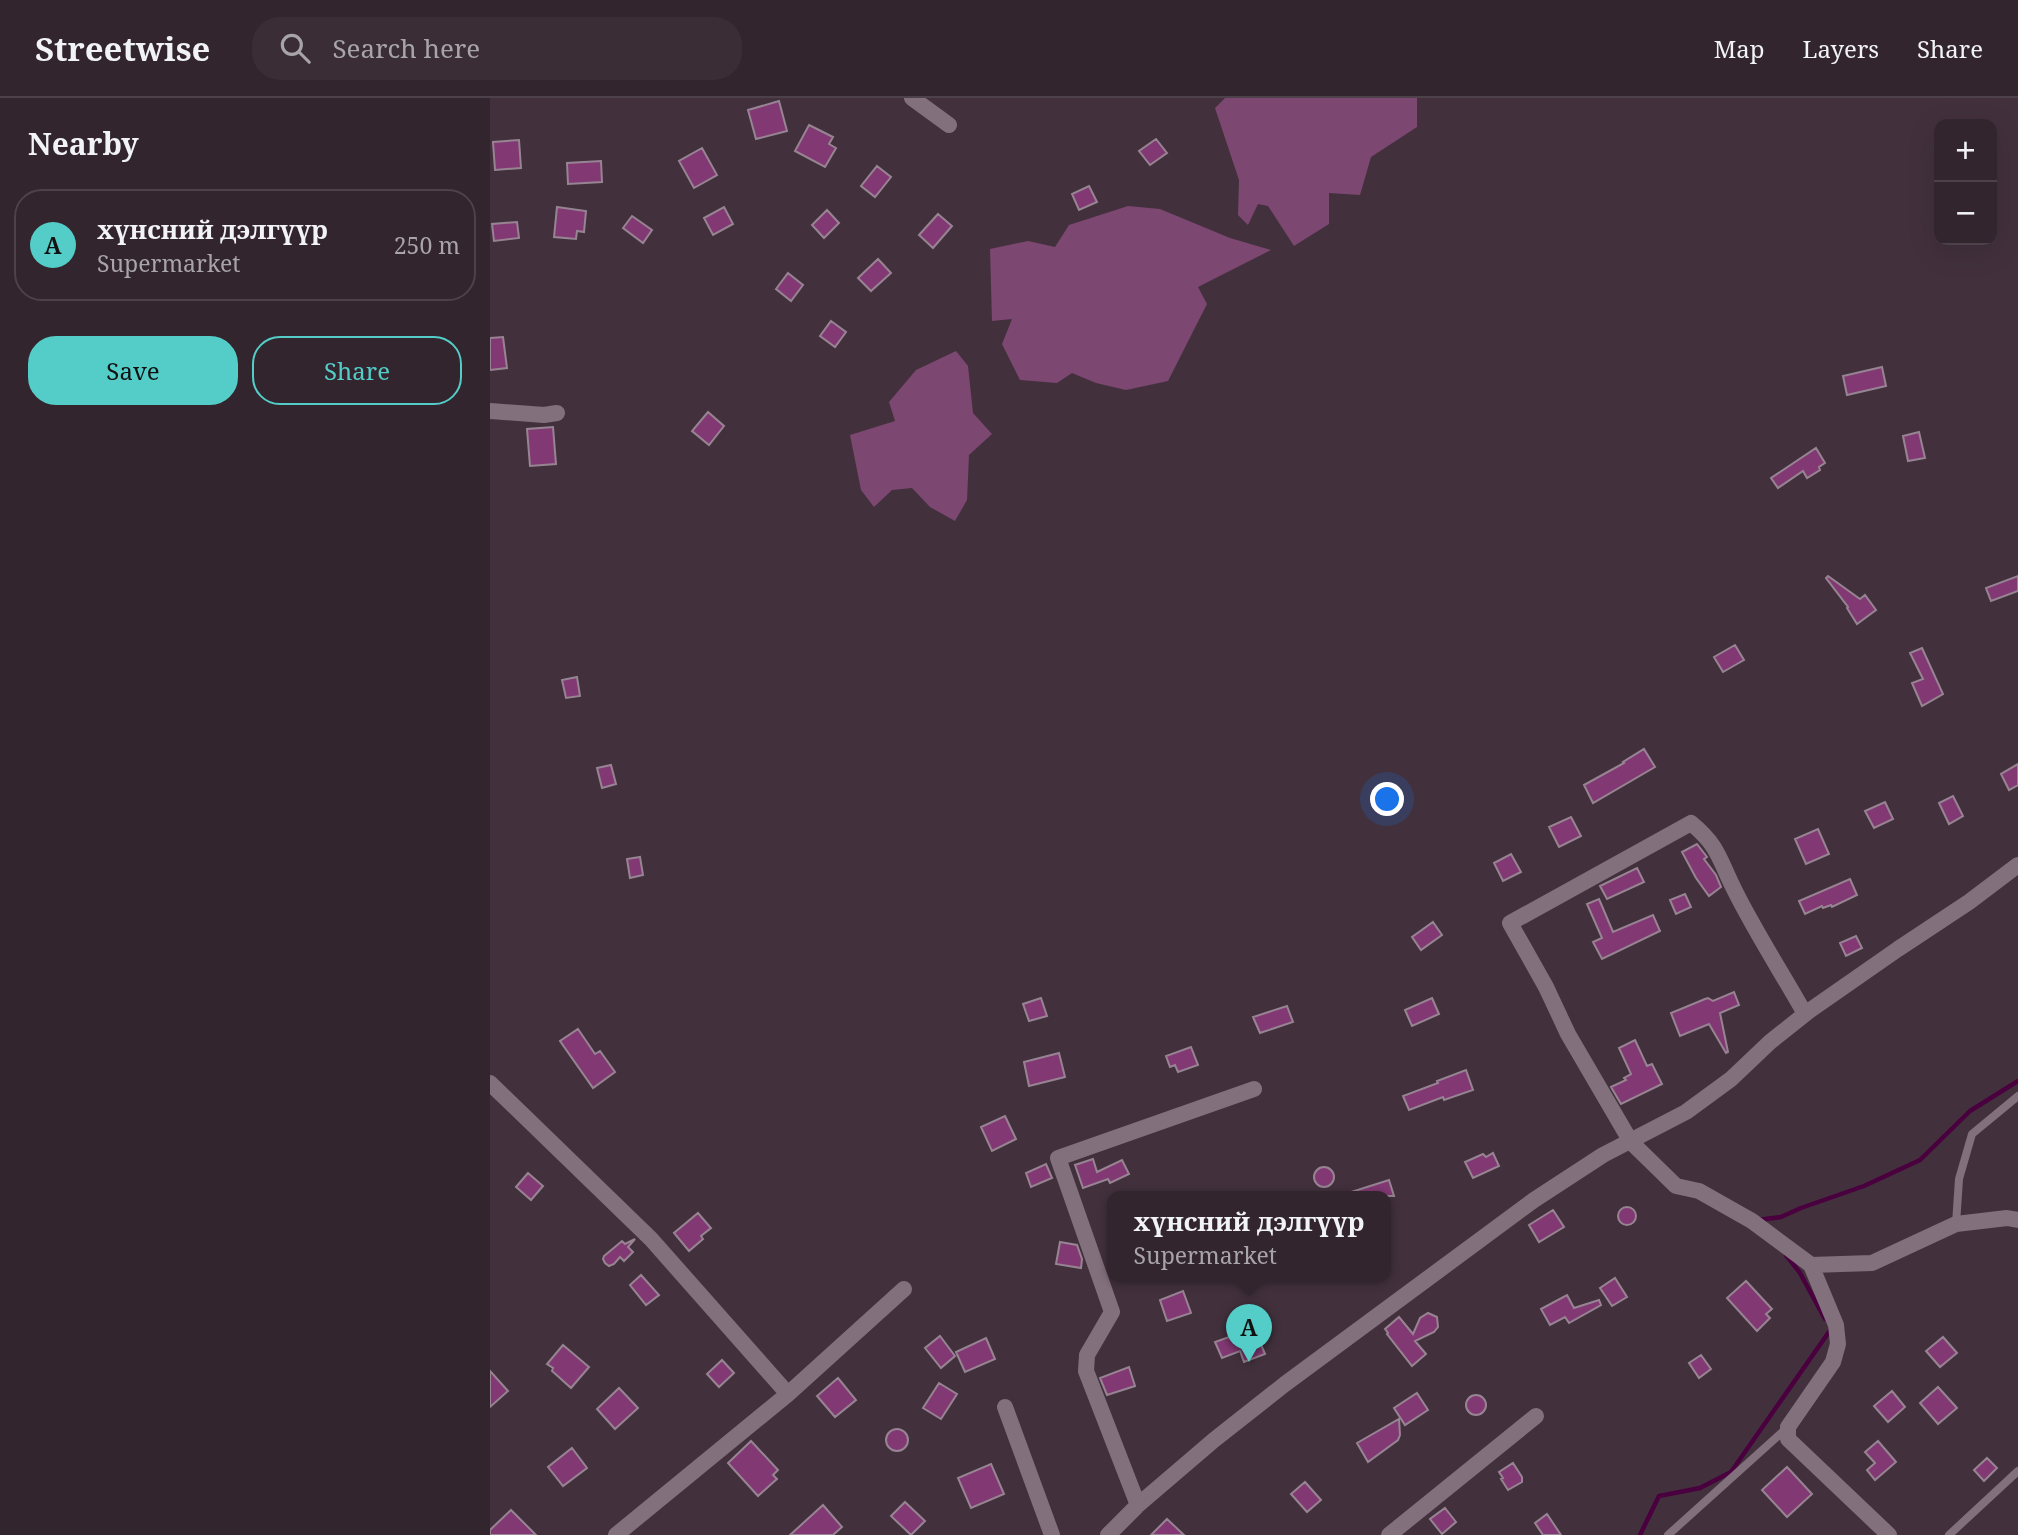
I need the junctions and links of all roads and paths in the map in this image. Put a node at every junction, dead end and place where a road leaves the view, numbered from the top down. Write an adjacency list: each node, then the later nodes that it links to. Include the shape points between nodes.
1 (912, 98): 2 (street)
2 (949, 125)
3 (490, 411): 4 (street)
4 (557, 413)
5 (2018, 865): 6 (street)
6 (1805, 1014): 10 (street, via 1731,1079 1686,1112); 10 (street, via 1734,890 1716,848 1691,823 1510,923)
7 (490, 1083): 15 (street, via 651,1239)
8 (1254, 1089): 20 (street, via 1058,1158 1112,1312 1087,1355 1086,1371)
9 (2018, 1096): 12 (lane, via 1972,1134 1959,1179)
10 (1631, 1142): 13 (street, via 1676,1186 1699,1191 1752,1221); 20 (street, via 1578,1170 1469,1247 1285,1384)
11 (2014, 1215): 12 (street)
12 (1956, 1224): 13 (street, via 1872,1263)
13 (1811, 1265): 18 (street, via 1836,1325 1839,1344 1833,1362)
14 (904, 1289): 15 (street)
15 (788, 1394): 21 (street)
16 (1004, 1407): 22 (street)
17 (1536, 1416): 24 (street)
18 (1788, 1427): 25 (lane); 26 (street, via 1788,1439)
19 (2018, 1471): 27 (lane)
20 (1139, 1505): 23 (street)
21 (616, 1535)
22 (1052, 1535)
23 (1108, 1535)
24 (1389, 1535)
25 (1668, 1535)
26 (1889, 1535)
27 (1949, 1535)

